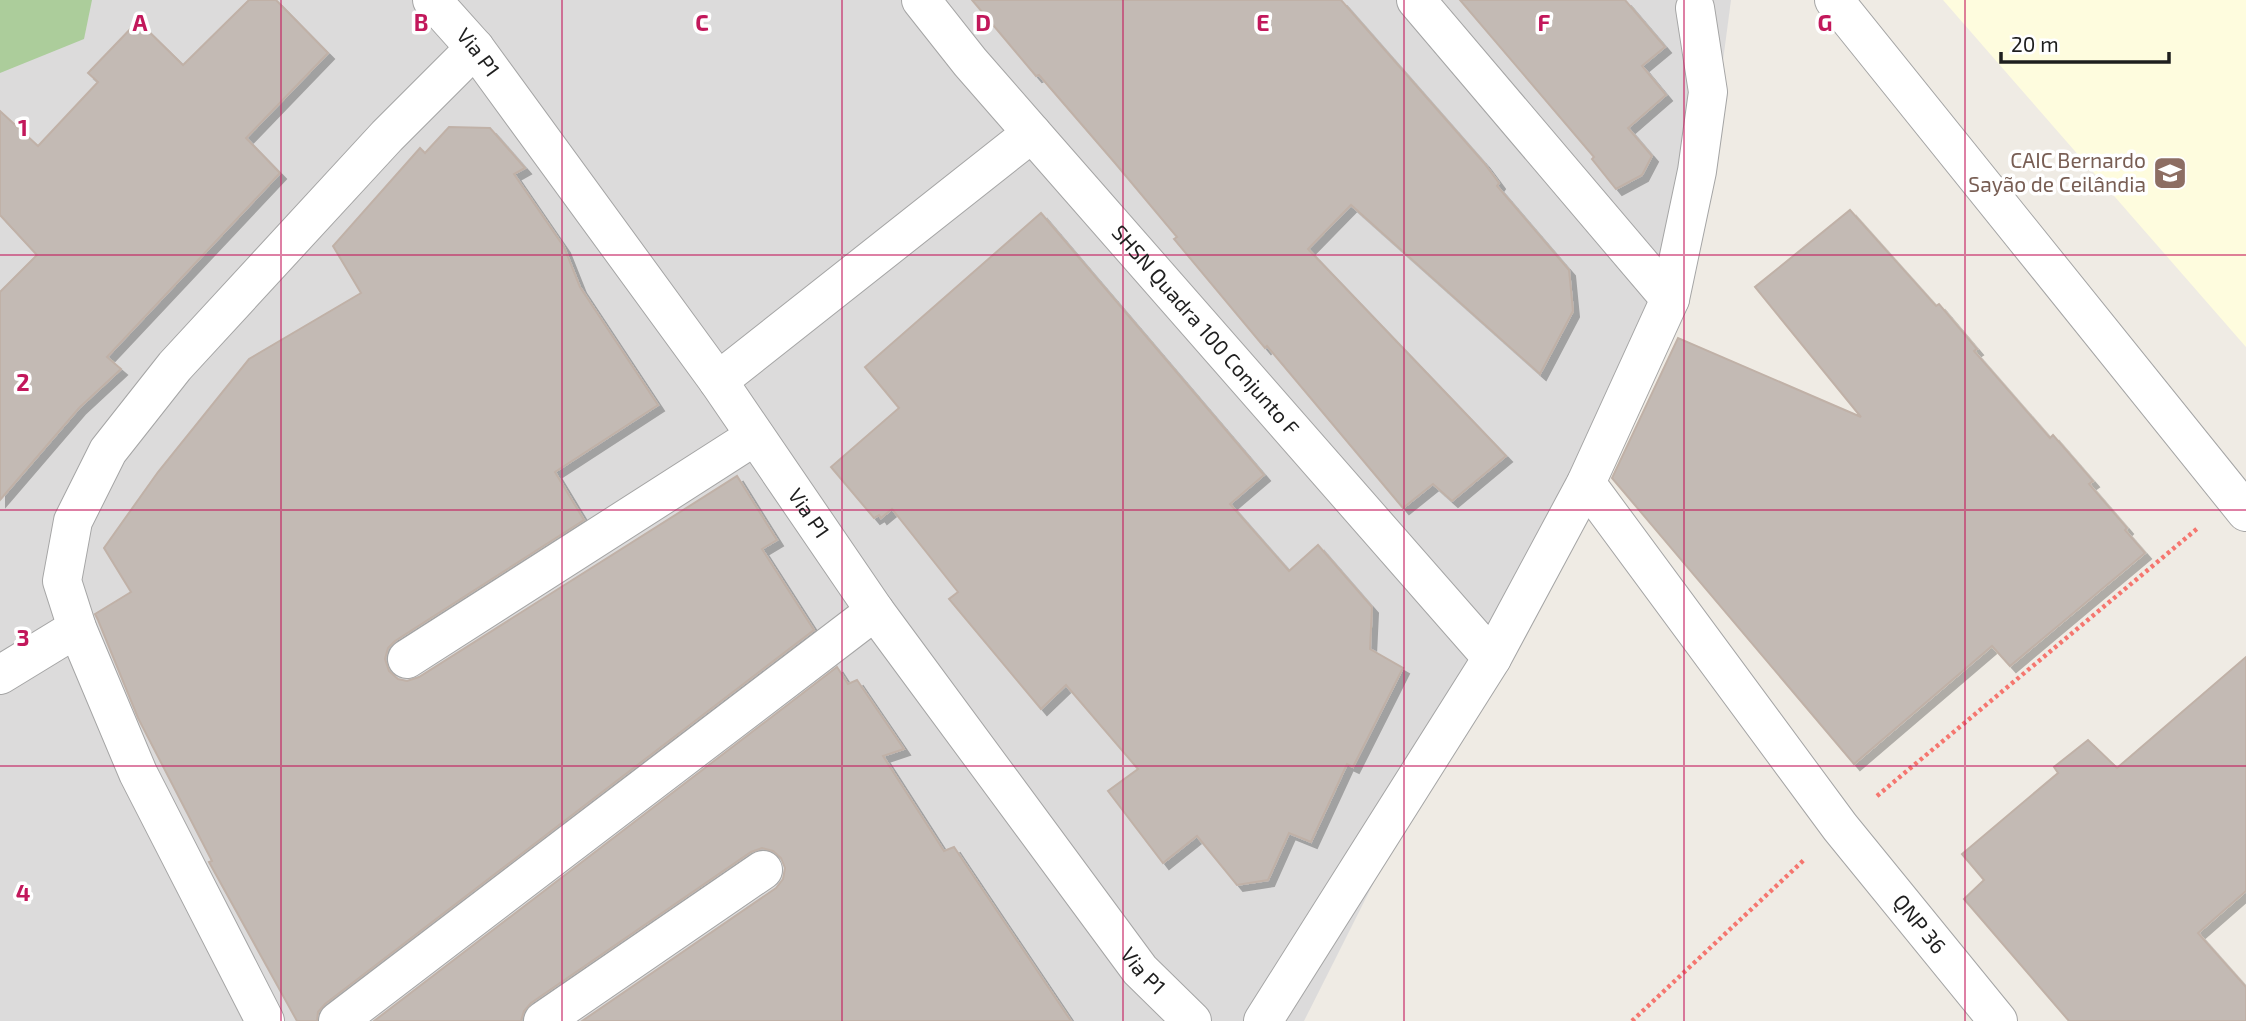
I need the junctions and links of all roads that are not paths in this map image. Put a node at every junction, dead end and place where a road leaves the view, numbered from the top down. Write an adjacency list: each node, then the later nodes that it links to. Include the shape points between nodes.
1 (432, 0): 6 (street, Via P1)
2 (921, 0): 7 (street, SHSN Quadra 100 Conjunto F)
3 (1416, 0): 8 (street)
4 (1834, 0): 12 (street)
5 (1699, 3): 8 (street, via 1709,92)
6 (475, 48): 9 (street, Via P1); 14 (street, via 387,136 175,366 108,451 73,521 62,581)
7 (1032, 133): 9 (street); 15 (street, SHSN Quadra 100 Conjunto F)
8 (1670, 299): 11 (street)
9 (718, 381): 10 (street, Via P1)
10 (755, 436): 13 (street, Via P1); 16 (street)
11 (1586, 483): 15 (street); 24 (street, QNP 36, via 1840,827)
12 (2240, 505)
13 (875, 611): 20 (street); 22 (street, Via P1, via 1140,970)
14 (77, 628): 17 (street); 19 (street, via 138,773)
15 (1492, 658): 23 (street)
16 (407, 659)
17 (0, 675)
18 (763, 870): 21 (street)
19 (265, 1021)
20 (338, 1021)
21 (543, 1021)
22 (1192, 1021)
23 (1263, 1021)
24 (1998, 1021)

